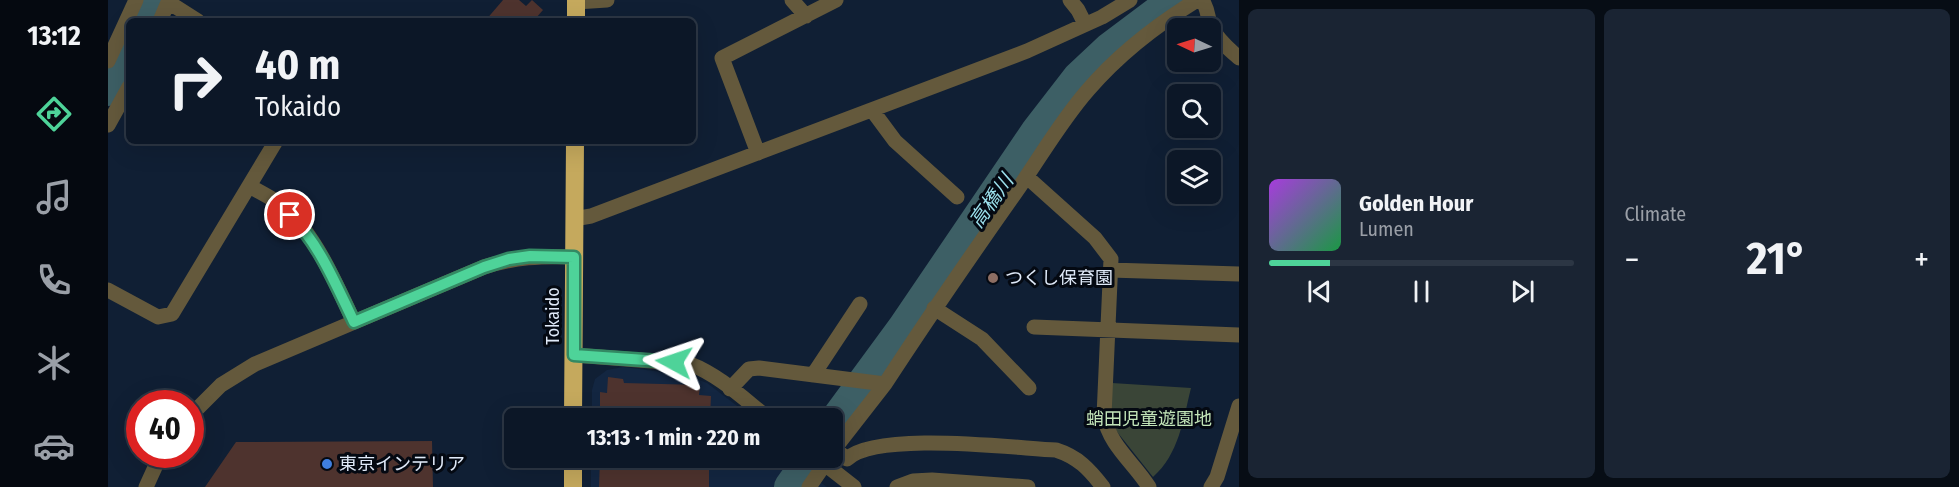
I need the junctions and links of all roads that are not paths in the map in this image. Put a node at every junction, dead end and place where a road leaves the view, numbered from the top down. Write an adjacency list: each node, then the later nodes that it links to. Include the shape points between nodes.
1 (136, 0): 12 (street)
2 (607, 0): 10 (street)
3 (792, 0): 11 (street)
4 (836, 0): 11 (street)
5 (1070, 0): 17 (street)
6 (1130, 0): 17 (street)
7 (1197, 0): 26 (street, via 1137,44 1088,90)
8 (1202, 0): 18 (street, via 1211,27)
9 (168, 1): 13 (street); 14 (street)
10 (576, 1): 15 (highway)
11 (806, 15): 25 (street, via 722,58)
12 (128, 18)
13 (161, 18)
14 (194, 18)
15 (576, 18)
16 (126, 22): 19 (street)
17 (1085, 24): 21 (street)
18 (1239, 58)
19 (108, 61)
20 (126, 92): 22 (street)
21 (872, 110): 25 (street); 28 (street, via 895,141)
22 (108, 125)
23 (274, 144): 27 (street)
24 (575, 144): 29 (highway, Tokaido)
25 (758, 153): 29 (street)
26 (1027, 177): 31 (street, via 1095,238 1110,259); 35 (street)
27 (249, 186): 33 (street, via 171,314 158,317); 36 (street, via 278,203 302,226)
28 (957, 197)
29 (574, 219): 30 (highway, Tokaido)
30 (574, 257): 36 (street, via 509,259); 40 (highway, Tokaido)
31 (1110, 270): 32 (street); 38 (street)
32 (1239, 274)
33 (108, 290)
34 (860, 304): 41 (street)
35 (934, 308): 42 (street); 43 (street, via 982,339)
36 (354, 322): 45 (street, via 255,363 221,385)
37 (1034, 327): 38 (street)
38 (1108, 330): 39 (street); 62 (street, via 1106,428)
39 (1239, 335)
40 (574, 355): 44 (street, via 690,364); 47 (highway, Tokaido)
41 (813, 375): 42 (street); 44 (street, via 750,369)
42 (880, 383): 49 (street)
43 (1029, 387)
44 (730, 389): 48 (street)
45 (204, 402)
46 (1239, 406): 63 (street, via 1218,477)
47 (573, 408)
48 (755, 408)
49 (843, 435)
50 (843, 458): 61 (street, via 894,445 926,442 1056,450 1083,463)
51 (155, 468): 55 (street)
52 (573, 468): 56 (highway)
53 (820, 468): 57 (street)
54 (838, 468): 58 (street)
55 (146, 487)
56 (573, 487)
57 (808, 487)
58 (854, 487)
59 (897, 487): 60 (street, via 932,480)
60 (1028, 487)
61 (1103, 487)
62 (1149, 487)
63 (1211, 487)

